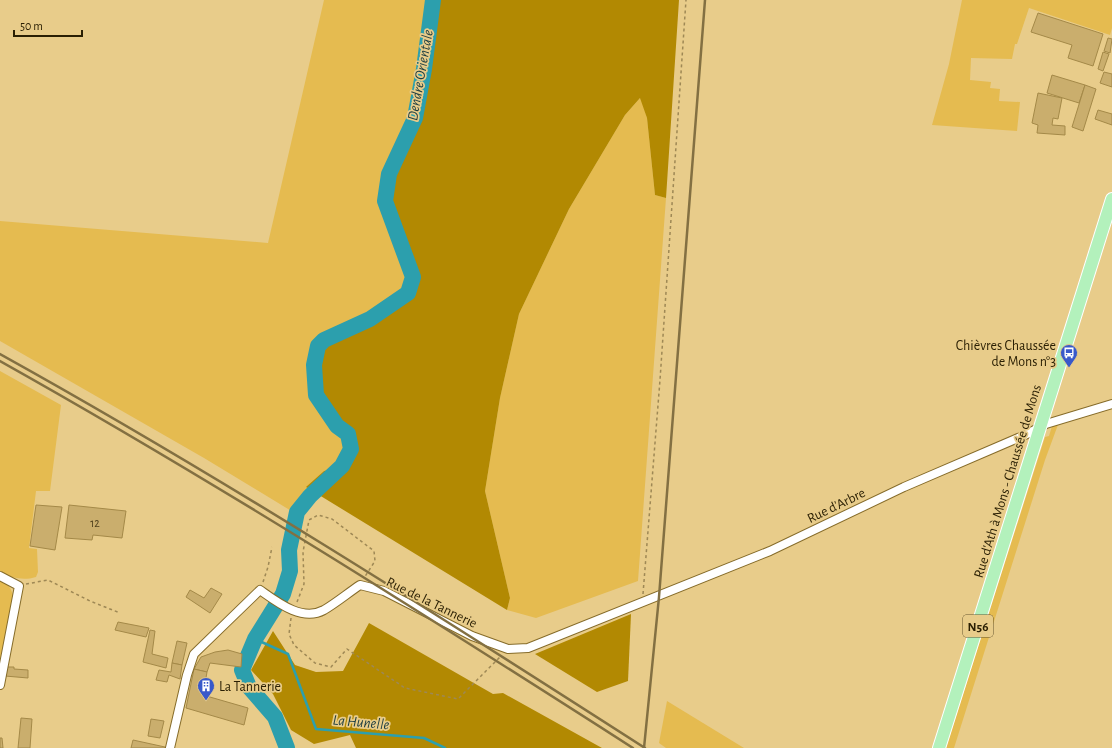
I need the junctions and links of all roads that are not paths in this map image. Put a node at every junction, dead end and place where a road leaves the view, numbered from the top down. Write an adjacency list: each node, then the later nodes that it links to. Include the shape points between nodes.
1 (1112, 200): 3 (main road, Rue d'Ath à Mons - Chaussée de Mons / N56)
2 (1112, 404): 3 (street, Rue d'Arbre, via 1056,420)
3 (1040, 428): 5 (street, Rue d'Arbre, via 935,473 770,551 669,593); 8 (main road, Rue d'Ath à Mons - Chaussée de Mons / N56)
4 (0, 576): 6 (street, via 19,586)
5 (642, 601): 7 (street, Rue de la Tannerie, via 528,648 508,649 472,636 384,591 360,585 323,610 309,614 291,610 262,591 194,654)
6 (0, 685)
7 (170, 748)
8 (939, 748)

